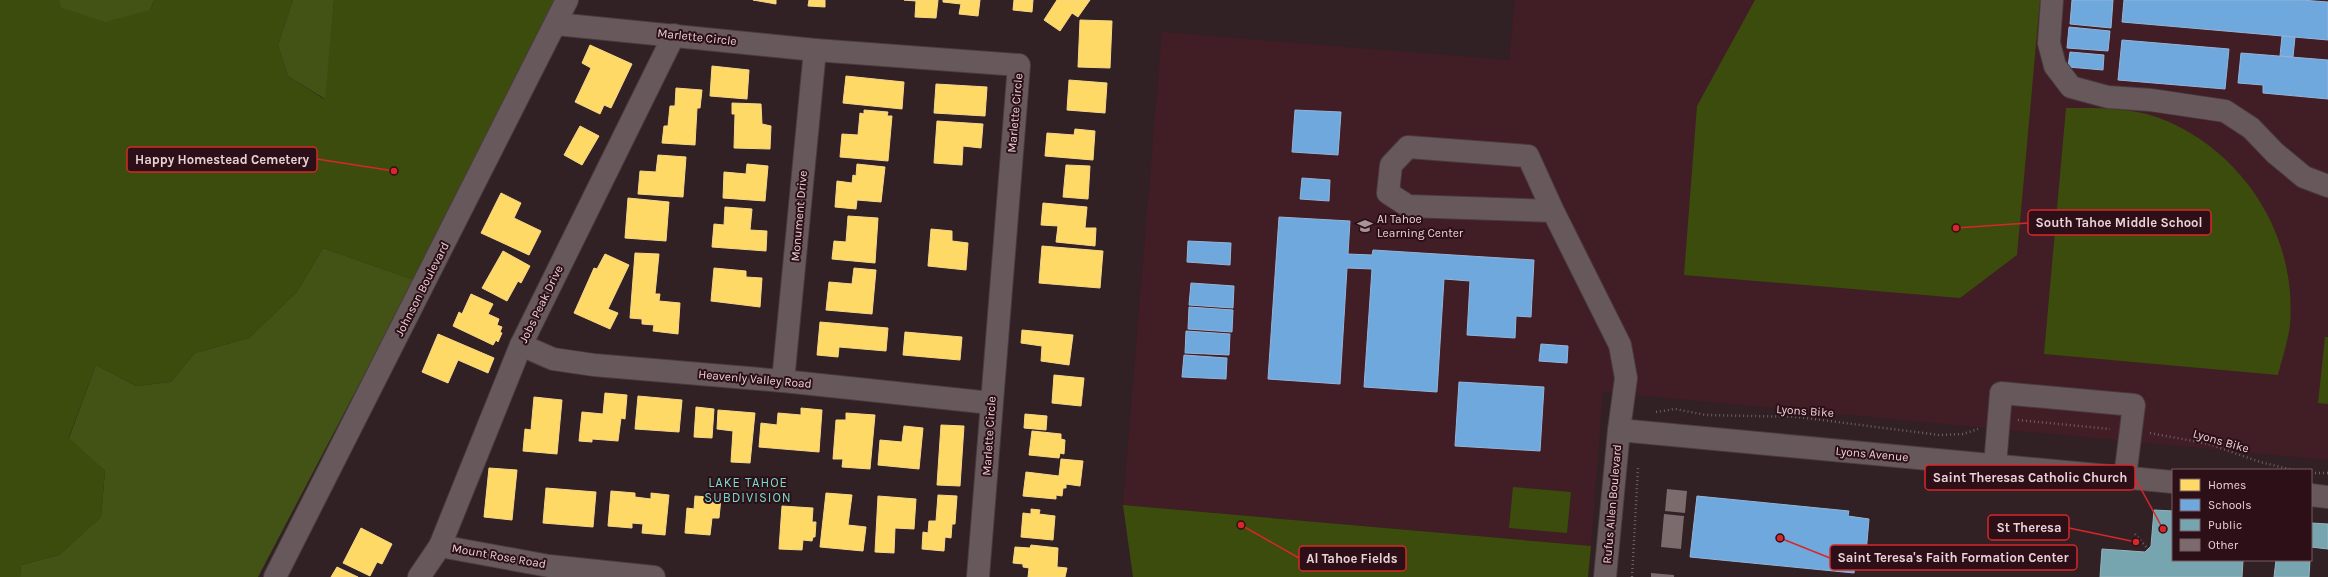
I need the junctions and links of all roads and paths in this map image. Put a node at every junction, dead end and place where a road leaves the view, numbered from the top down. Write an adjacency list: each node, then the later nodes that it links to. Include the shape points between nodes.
1 (567, 0): 3 (street, Johnson Boulevard)
2 (2052, 0): 6 (street, via 2049,43 2055,66 2071,87 2108,97 2225,110 2251,128 2275,153 2304,177)
3 (556, 24): 4 (street, Marlette Circle); 29 (street, Johnson Boulevard)
4 (674, 35): 5 (street, Marlette Circle); 8 (street, Jobs Peak Drive)
5 (815, 50): 9 (street, Monument Drive); 10 (street, Marlette Circle, via 1019,65)
6 (2328, 186)
7 (1553, 211): 7 (street, Rufus Allen Boulevard, via 1528,156 1408,147 1391,165 1388,193 1408,206); 15 (street, Rufus Allen Boulevard, via 1620,345 1626,378)
8 (521, 345): 9 (street, Heavenly Valley Road, via 554,359 594,365); 27 (street, Jobs Peak Drive)
9 (784, 381): 10 (street, Heavenly Valley Road)
10 (991, 403): 32 (street, Marlette Circle)
11 (1653, 414): 13 (path, Lyons Bike, via 1675,410 1706,415 1798,417 1939,435 1963,434)
12 (2010, 419): 14 (path)
13 (1984, 426)
14 (2113, 429)
15 (1619, 430): 18 (street, Lyons Avenue); 33 (street, Rufus Allen Boulevard)
16 (2142, 432): 19 (path, Lyons Bike, via 2209,444)
17 (1638, 461): 34 (path)
18 (1995, 465): 22 (street, Lyons Avenue); 22 (street, via 2001,393 2134,405)
19 (2289, 469)
20 (2312, 473): 21 (path)
21 (2328, 473)
22 (2125, 477): 23 (street, Lyons Avenue)
23 (2172, 482)
24 (2312, 495): 25 (street)
25 (2328, 496)
26 (2135, 534): 28 (path)
27 (440, 546): 30 (street, Jobs Peak Drive); 31 (street, Mount Rose Road, via 548,566)
28 (2148, 549)
29 (275, 577)
30 (419, 577)
31 (654, 577)
32 (978, 577)
33 (1605, 577)
34 (1632, 577)

